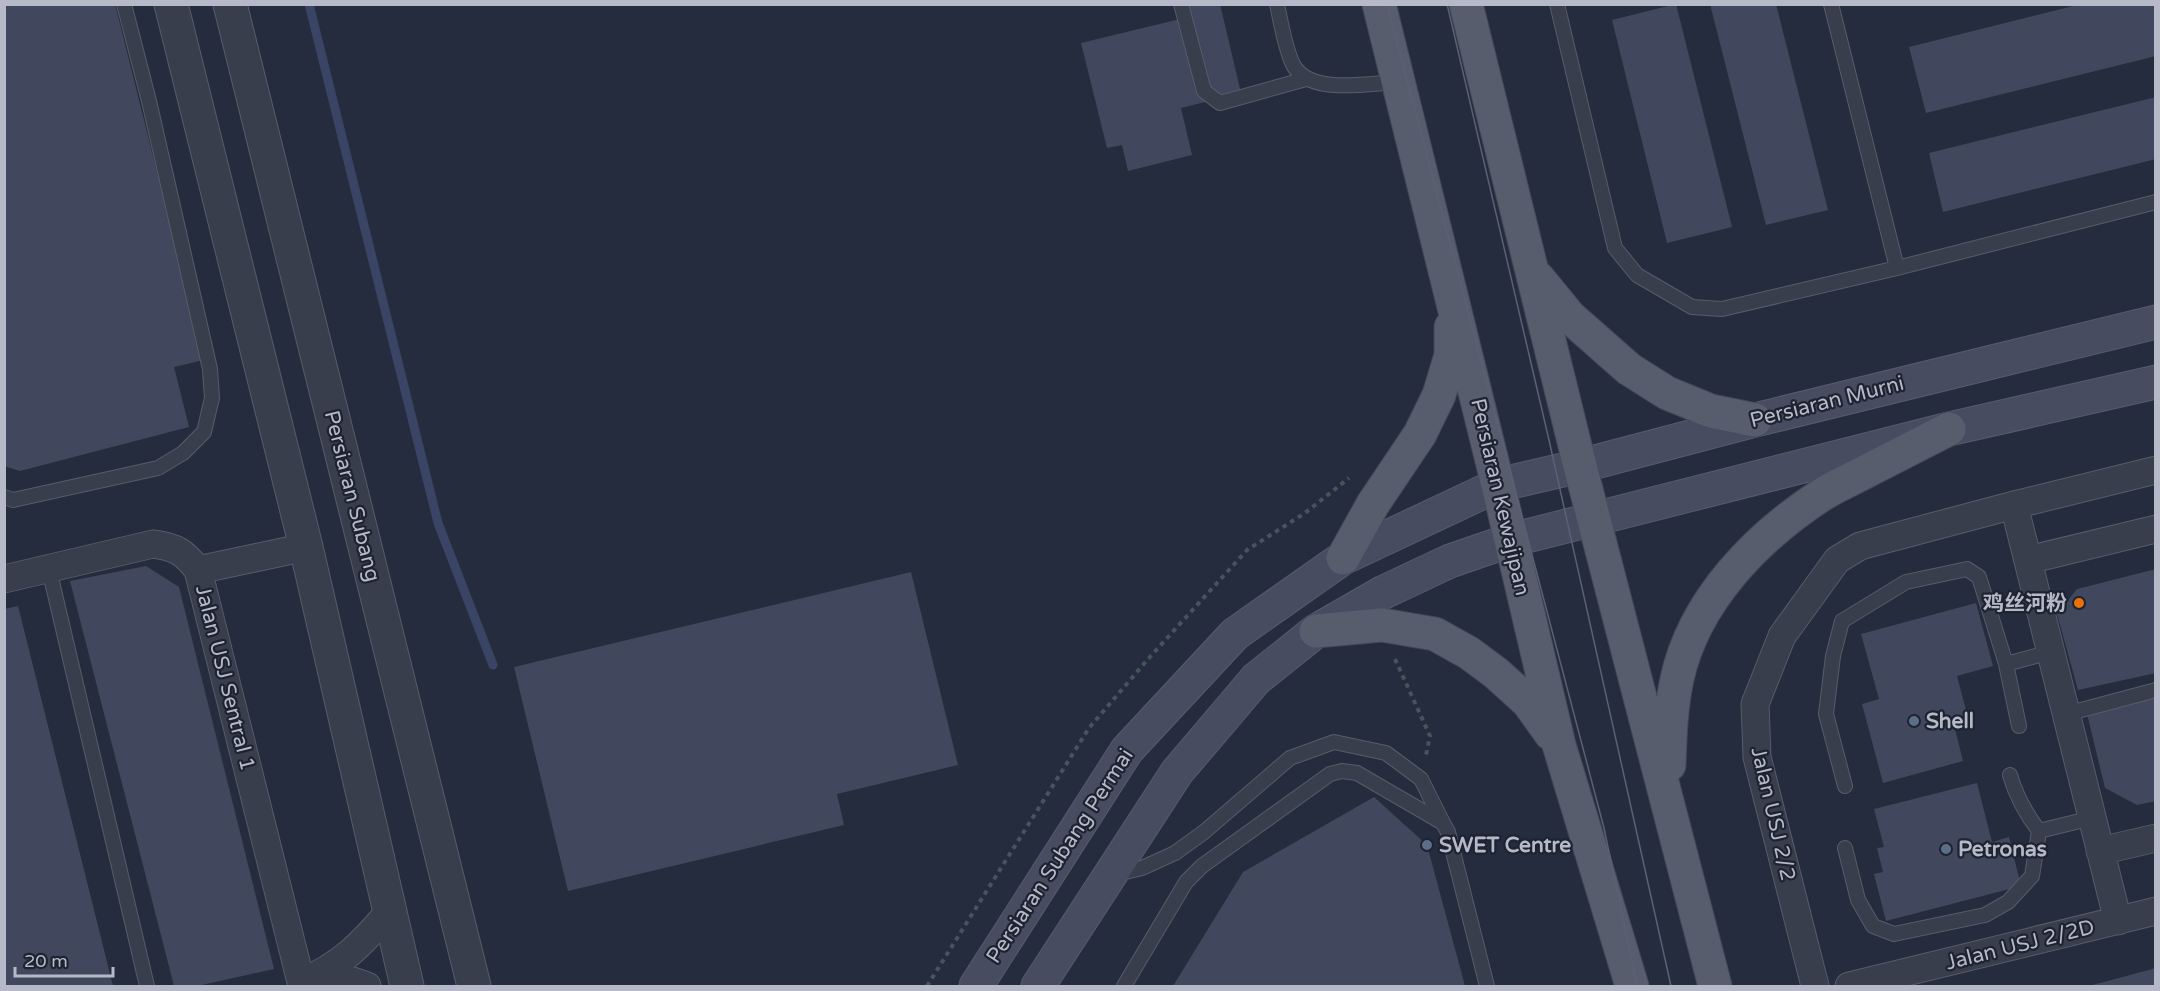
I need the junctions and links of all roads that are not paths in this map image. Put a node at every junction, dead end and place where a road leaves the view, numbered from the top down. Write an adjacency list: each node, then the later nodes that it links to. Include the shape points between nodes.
1 (124, 4): 23 (lane, via 210,369 212,398 204,432 183,453 158,468 14,500)
2 (171, 4): 28 (street)
3 (230, 4): 58 (street, Persiaran Subang)
4 (1181, 4): 10 (lane, via 1204,91 1220,103)
5 (1277, 4): 10 (lane, via 1291,62)
6 (1379, 4): 11 (main road, Persiaran Kewajipan)
7 (1466, 4): 14 (main road)
8 (1557, 4): 13 (lane, via 1615,248 1637,275 1692,307 1722,309)
9 (1834, 5): 13 (lane)
10 (1306, 79): 11 (lane, via 1327,86)
11 (1398, 82): 15 (main road, Persiaran Kewajipan)
12 (2156, 202): 13 (lane)
13 (1897, 268)
14 (1531, 269): 18 (main road, via 1570,317 1629,369 1666,393 1710,411); 20 (main road)
15 (1450, 293): 22 (main road, Persiaran Kewajipan); 29 (main road, via 1451,355 1439,395 1420,434 1373,504)
16 (2156, 322): 18 (main road, Persiaran Murni)
17 (2156, 382): 19 (main road)
18 (1755, 420): 20 (main road, Persiaran Murni)
19 (1948, 429): 25 (main road); 43 (main road, via 1824,493 1796,513 1778,526 1711,599 1689,641 1677,678 1670,728)
20 (1580, 466): 22 (main road, Persiaran Murni); 25 (main road)
21 (2156, 470): 24 (street, Jalan USJ 2/2)
22 (1498, 485): 27 (main road, Persiaran Kewajipan); 29 (main road, Persiaran Subang Permai)
23 (4, 497)
24 (2014, 505): 30 (street); 65 (street, Jalan USJ 2/2, via 1860,546 1837,560 1782,636 1755,704 1757,757)
25 (1594, 518): 27 (main road); 43 (main road)
26 (2156, 529): 30 (street)
27 (1511, 540): 34 (main road, via 1450,561 1384,592); 40 (main road, Persiaran Kewajipan)
28 (306, 547): 32 (street); 52 (street)
29 (1343, 558): 59 (main road, Persiaran Subang Permai, via 1235,634 1127,750)
30 (2028, 560): 35 (street)
31 (49, 569): 32 (street, Jalan USJ Sentral 1, via 153,544 170,546 187,555); 33 (street, Jalan USJ Sentral 1); 55 (lane)
32 (198, 570): 54 (street, Jalan USJ Sentral 1)
33 (4, 579)
34 (1316, 631): 40 (main road, via 1382,626 1435,634 1496,673 1528,702); 50 (main road, via 1256,679 1176,772)
35 (2051, 652): 36 (lane); 38 (street)
36 (2006, 664): 39 (lane); 42 (lane, via 1979,577 1967,569 1906,582 1842,621 1826,714)
37 (2156, 690): 38 (lane)
38 (2066, 714): 44 (street)
39 (2019, 726)
40 (1559, 745): 63 (main road, Persiaran Kewajipan)
41 (2010, 776): 46 (lane, via 2027,816)
42 (1845, 786)
43 (1668, 805): 64 (main road)
44 (2092, 818): 46 (lane); 49 (street)
45 (1443, 823): 50 (lane, via 1421,779 1386,753 1334,742 1290,758 1175,853 1142,868); 61 (lane, via 1358,773 1330,774 1202,866 1186,882); 62 (lane)
46 (2039, 831): 48 (lane, via 2032,876 2008,902 1985,915 1894,934 1873,926 1858,900)
47 (2156, 838): 49 (street)
48 (1845, 848)
49 (2100, 851): 53 (street)
50 (1110, 876): 60 (main road)
51 (2156, 911): 53 (street, Jalan USJ 2/2D)
52 (389, 912): 54 (street, via 341,961); 57 (street)
53 (2118, 921): 66 (street, Jalan USJ 2/2D)
54 (302, 985): 56 (street, via 332,976)
55 (147, 987)
56 (367, 987)
57 (407, 987)
58 (474, 987)
59 (976, 987)
60 (1038, 987)
61 (1124, 987)
62 (1487, 987)
63 (1632, 987)
64 (1715, 987)
65 (1815, 987)
66 (1850, 987)

